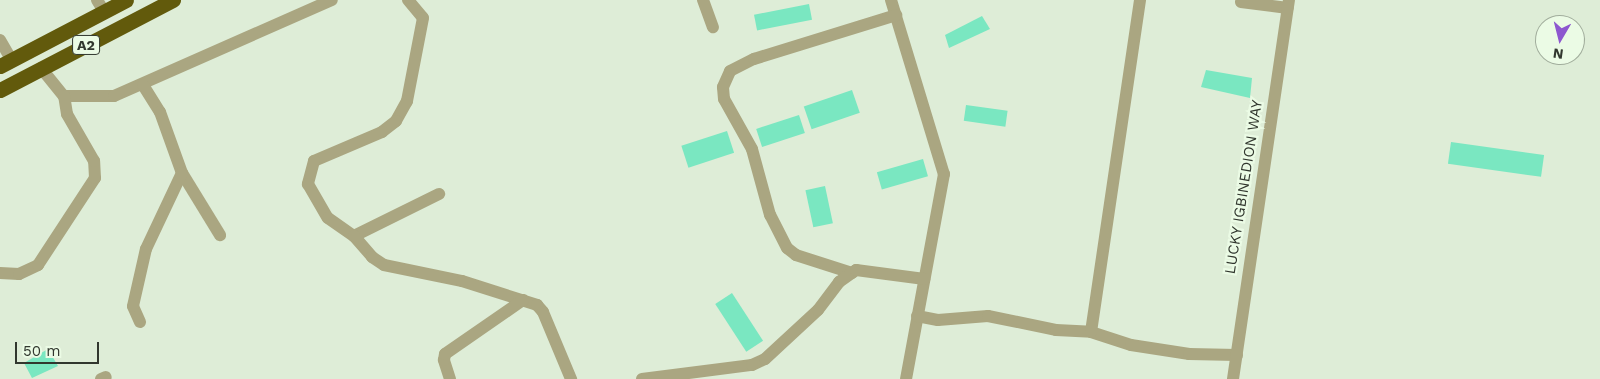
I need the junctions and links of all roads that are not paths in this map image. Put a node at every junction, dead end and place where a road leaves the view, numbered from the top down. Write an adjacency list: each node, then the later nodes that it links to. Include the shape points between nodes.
1 (97, 0): 11 (street)
2 (126, 0): 11 (highway, A2)
3 (173, 0): 16 (highway, A2)
4 (332, 0): 17 (street)
5 (408, 0): 23 (street, via 423,18 415,72 400,114 382,132 322,155 310,168 308,184 316,201 328,218)
6 (703, 0): 13 (street)
7 (891, 0): 12 (street)
8 (1140, 0): 30 (street)
9 (1241, 2): 10 (street)
10 (1289, 4): 31 (street, LUCKY IGBINEDION WAY)
11 (105, 13): 15 (highway, A2)
12 (896, 15): 24 (street, via 754,59 730,72 723,87 728,107 752,149 770,215 787,248 796,255); 26 (street, via 944,174)
13 (713, 27)
14 (0, 40): 15 (street)
15 (6, 63)
16 (41, 68): 18 (highway, A2); 19 (street)
17 (143, 85): 19 (street, via 114,96); 20 (street, via 160,112)
18 (0, 90)
19 (64, 96): 25 (street, via 67,114 94,161 95,178 38,265 20,274)
20 (182, 173): 22 (street); 29 (street, via 146,249 134,300)
21 (439, 194): 23 (street)
22 (220, 235)
23 (354, 236): 27 (street, via 372,257 384,265 462,281)
24 (852, 273): 26 (street, via 871,270); 34 (street, via 839,282 818,310 765,359 752,365)
25 (0, 274)
26 (924, 279): 28 (street)
27 (523, 300): 32 (street, via 445,354); 33 (street, via 537,305 543,312)
28 (917, 316): 30 (street, via 938,320 988,316 1056,330); 35 (street)
29 (140, 322)
30 (1091, 332): 31 (street, via 1131,345 1189,354)
31 (1237, 355): 36 (street, LUCKY IGBINEDION WAY)
32 (450, 379)
33 (571, 379)
34 (642, 379)
35 (906, 379)
36 (1233, 379)

